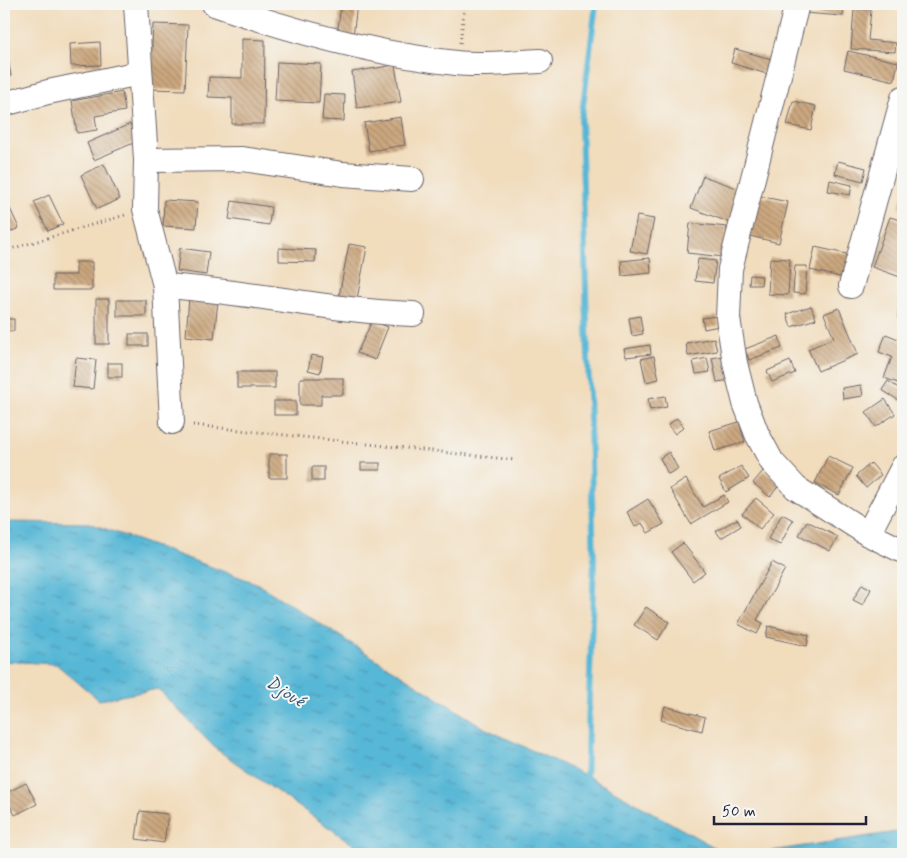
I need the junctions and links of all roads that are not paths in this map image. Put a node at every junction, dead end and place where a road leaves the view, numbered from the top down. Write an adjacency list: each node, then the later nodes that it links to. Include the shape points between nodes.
1 (136, 4): 5 (street)
2 (214, 4): 4 (street, via 302,31 395,54 458,64)
3 (797, 4): 15 (street, via 732,260 728,318 745,403 772,462 796,488)
4 (540, 61)
5 (140, 73): 7 (street); 8 (street)
6 (903, 98): 11 (street)
7 (4, 104)
8 (146, 160): 9 (street, via 242,159 343,174); 10 (street, via 145,209)
9 (412, 179)
10 (165, 286): 12 (street, via 217,290 372,313); 13 (street)
11 (851, 286)
12 (413, 314)
13 (172, 422)
14 (903, 467): 15 (street)
15 (868, 534): 16 (street)
16 (903, 552)

